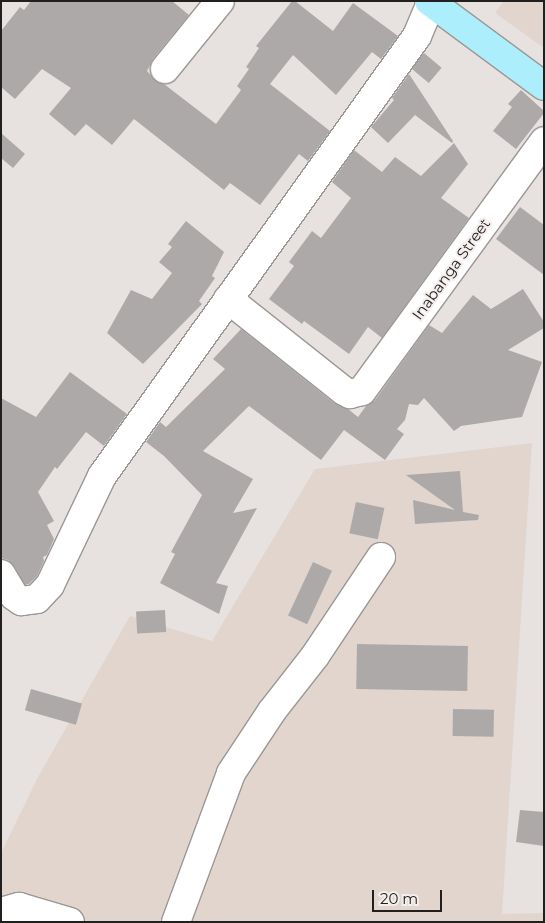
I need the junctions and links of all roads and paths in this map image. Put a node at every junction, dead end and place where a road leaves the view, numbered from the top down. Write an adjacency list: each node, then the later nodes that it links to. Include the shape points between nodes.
1 (220, 1): 3 (street)
2 (439, 4): 4 (main road); 6 (street)
3 (165, 69)
4 (544, 86)
5 (544, 141): 6 (street, Inabanga Street, via 366,387 356,394 344,391)
6 (228, 299): 8 (street, via 102,476 50,585 41,596 21,601 14,596)
7 (382, 557): 11 (street, via 231,773)
8 (1, 574)
9 (1, 912): 10 (street, via 19,907)
10 (70, 922)
11 (176, 922)

